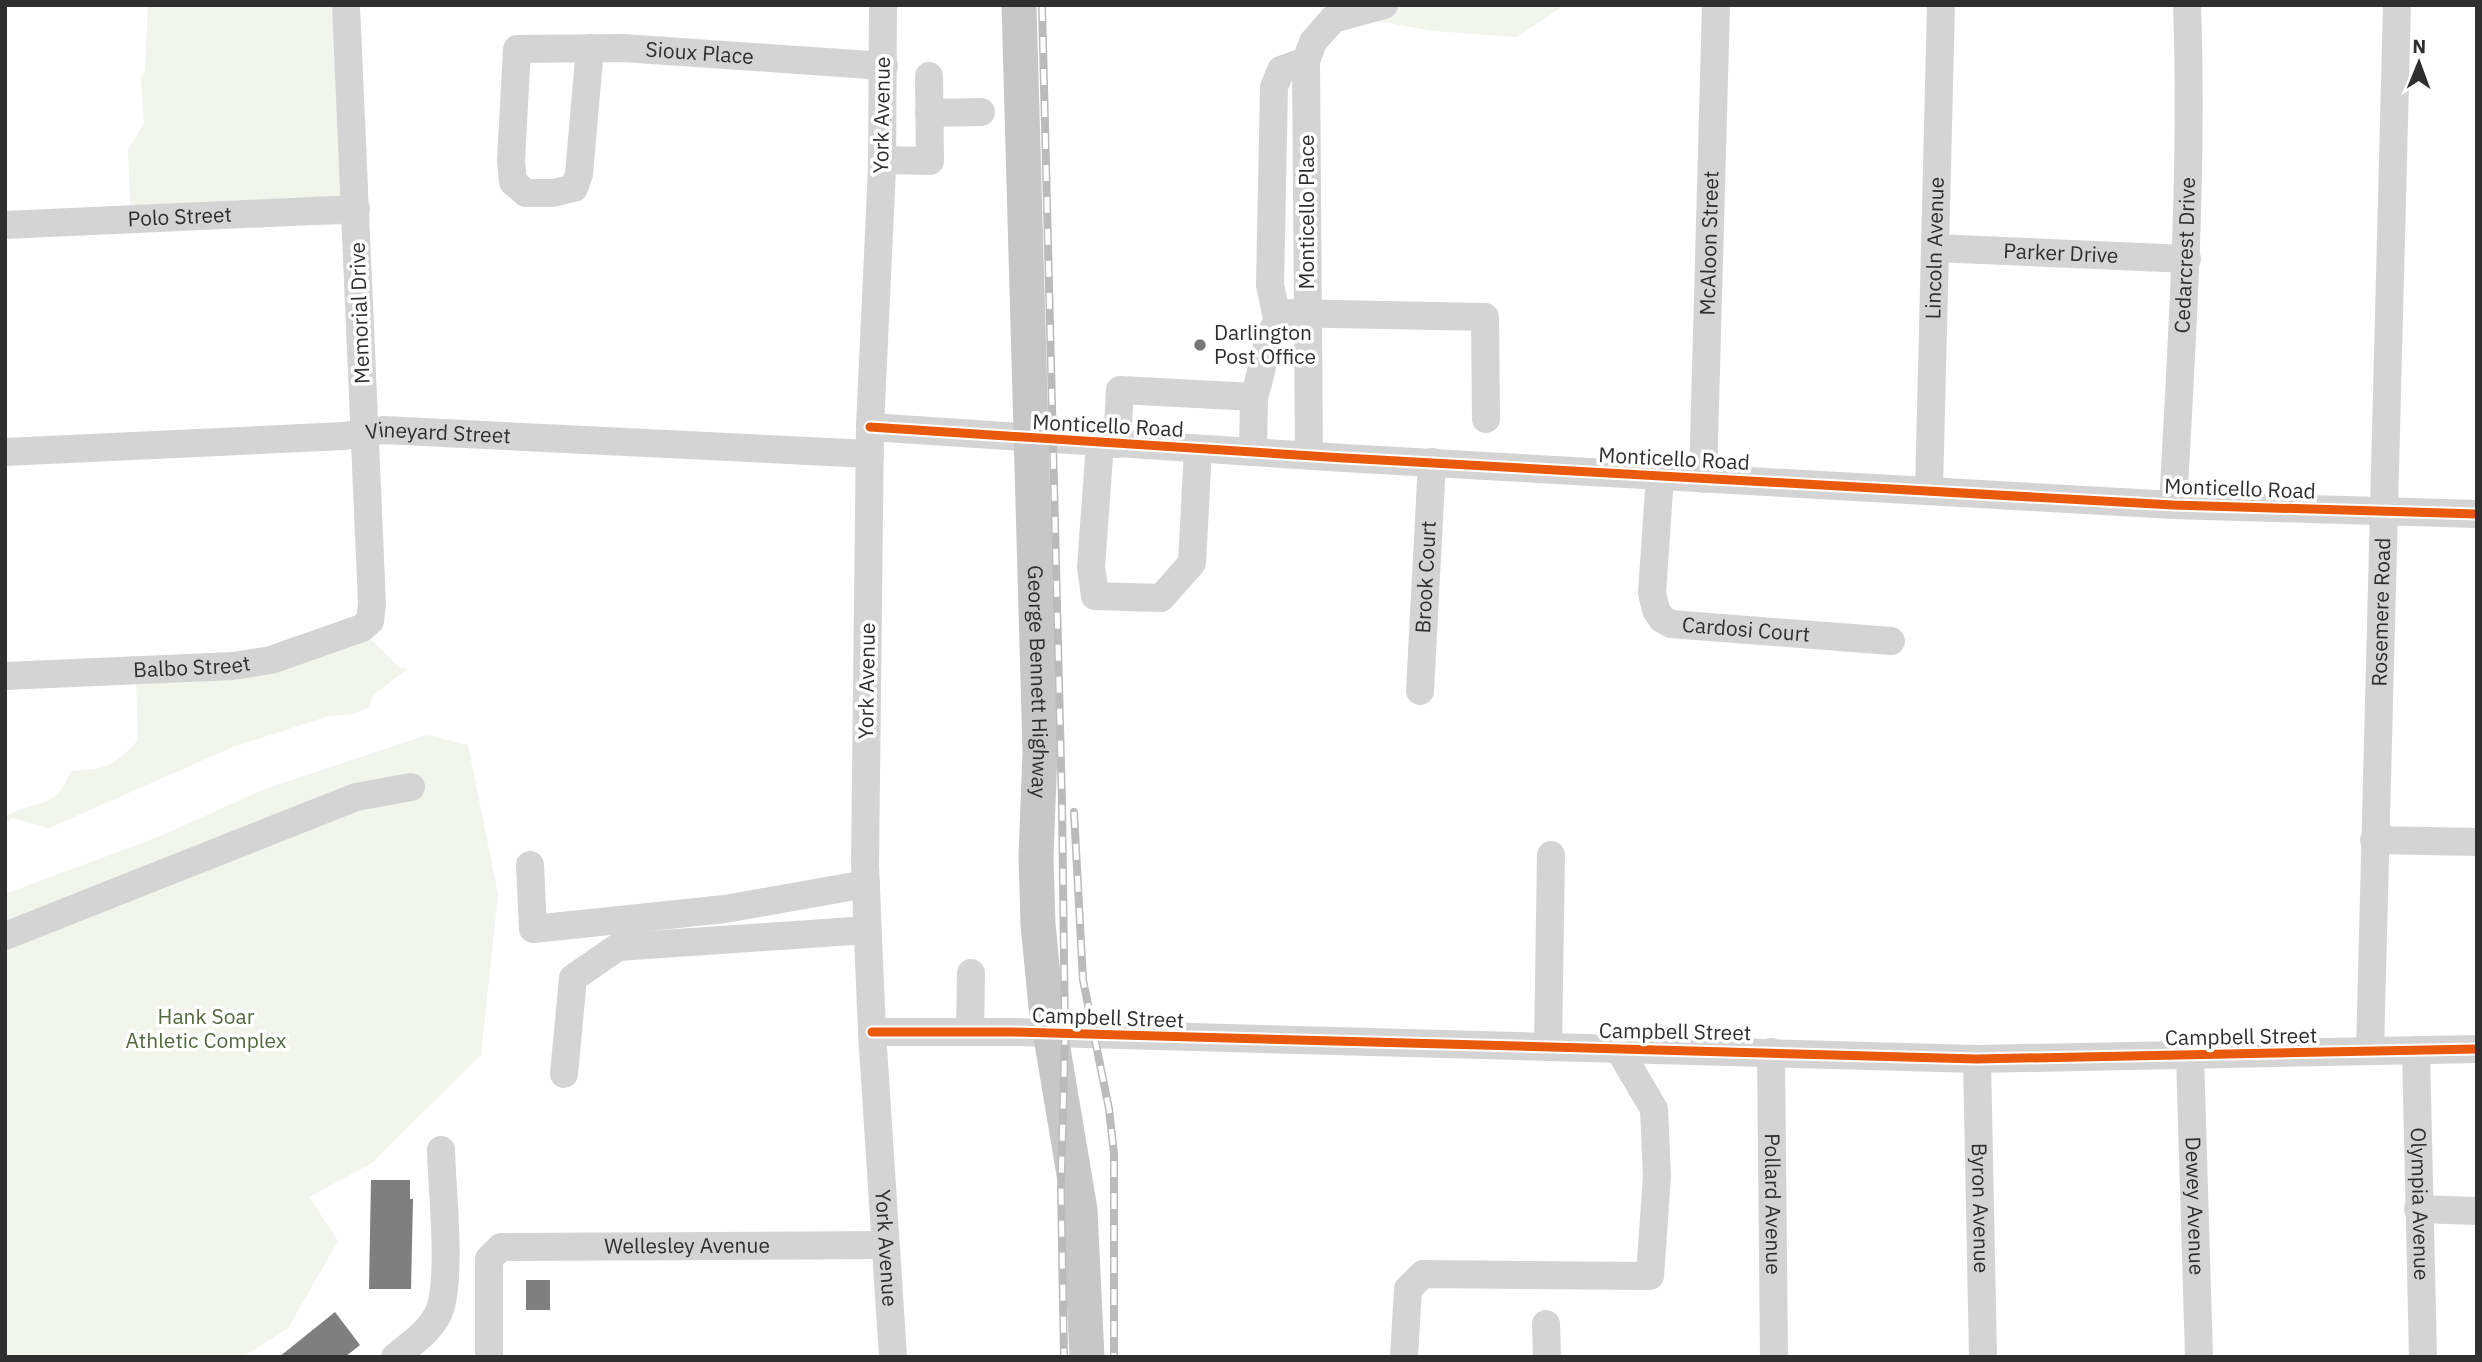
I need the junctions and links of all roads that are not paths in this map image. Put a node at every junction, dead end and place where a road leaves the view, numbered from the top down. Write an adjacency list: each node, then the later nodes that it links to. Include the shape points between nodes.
1 (346, 5): 17 (street, Memorial Drive)
2 (883, 5): 12 (street, York Avenue)
3 (1019, 5): 26 (main road, George Bennett Highway)
4 (1716, 5): 35 (street, McAloon Street)
5 (1941, 5): 19 (street, Lincoln Avenue)
6 (2187, 5): 20 (street, Cedarcrest Drive, via 2191,108)
7 (2397, 5): 38 (street, Rosemere Road)
8 (1380, 6): 9 (street)
9 (1328, 12): 11 (street)
10 (590, 48): 10 (street, Sioux Place, via 517,49 510,161 513,182 526,193 574,188); 12 (street, Sioux Place)
11 (1306, 61): 21 (street, Monticello Place); 22 (street, via 1281,70 1274,87 1270,285)
12 (884, 66): 16 (street, York Avenue)
13 (929, 76): 15 (street)
14 (981, 112): 15 (street)
15 (929, 113): 16 (street, via 930,161)
16 (882, 160): 27 (street, York Avenue)
17 (356, 209): 18 (street, Polo Street); 25 (street, Memorial Drive)
18 (5, 225)
19 (1935, 248): 20 (street, Parker Drive); 36 (street, Lincoln Avenue)
20 (2187, 259): 37 (street, Cedarcrest Drive)
21 (1308, 314): 22 (street, via 1285,313); 24 (street, via 1485,317); 32 (street, Monticello Place)
22 (1277, 318): 23 (street)
23 (1254, 397): 28 (street, via 1119,390); 31 (street)
24 (1486, 419)
25 (364, 433): 27 (street, Vineyard Street); 30 (street, Vineyard Street); 40 (street, Memorial Drive)
26 (1029, 439): 27 (street, Monticello Road); 28 (street, Monticello Road); 55 (main road, George Bennett Highway, via 1040,752 1036,870)
27 (870, 440): 49 (street, York Avenue)
28 (1109, 443): 29 (street, Monticello Road); 29 (street, via 1091,567 1095,596 1161,598 1192,563)
29 (1198, 449): 31 (street, Monticello Road)
30 (5, 452)
31 (1253, 452): 32 (street, Monticello Road)
32 (1309, 455): 33 (street, Monticello Road)
33 (1432, 462): 34 (street, Monticello Road); 43 (street, Brook Court)
34 (1660, 477): 35 (street, Monticello Road); 41 (street, Cardosi Court, via 1652,593 1662,619 1671,625)
35 (1703, 479): 36 (street, Monticello Road)
36 (1930, 491): 37 (street, Monticello Road)
37 (2174, 505): 38 (street, Monticello Road)
38 (2383, 511): 39 (street, Monticello Road); 45 (street, Rosemere Road)
39 (2477, 514)
40 (370, 621): 42 (street, Balbo Street, via 362,628 259,663)
41 (1891, 641)
42 (5, 676)
43 (1420, 691)
44 (411, 787): 51 (street, via 356,797)
45 (2375, 840): 46 (street); 60 (street, Rosemere Road)
46 (2477, 842)
47 (1551, 855): 56 (street)
48 (530, 865): 49 (street, via 533,929 724,909)
49 (866, 884): 50 (street, York Avenue)
50 (867, 930): 53 (street, York Avenue); 64 (street, via 618,947 573,978)
51 (5, 936)
52 (971, 973): 54 (street)
53 (872, 1032): 54 (street, Campbell Street); 68 (street, York Avenue)
54 (970, 1032): 55 (street, Campbell Street)
55 (1050, 1034): 56 (street, Campbell Street); 73 (main road, George Bennett Highway, via 1080,1210)
56 (1548, 1046): 57 (street, Campbell Street)
57 (1618, 1048): 61 (street, Campbell Street); 74 (street, via 1654,1109 1657,1176 1650,1276 1423,1274 1408,1289)
58 (2477, 1049): 59 (street, Campbell Street)
59 (2416, 1050): 60 (street, Campbell Street); 66 (street, Olympia Avenue)
60 (2370, 1051): 62 (street, Campbell Street)
61 (1771, 1052): 63 (street, Campbell Street); 76 (street, Pollard Avenue)
62 (2190, 1056): 63 (street, Campbell Street); 78 (street, Dewey Avenue)
63 (1977, 1059): 77 (street, Byron Avenue)
64 (564, 1074)
65 (441, 1150): 70 (street, via 441,1307 425,1332)
66 (2418, 1209): 67 (street); 79 (street, Olympia Avenue)
67 (2477, 1211)
68 (884, 1245): 71 (street, Wellesley Avenue, via 501,1247 489,1259); 72 (street, York Avenue)
69 (1546, 1324): 75 (street)
70 (394, 1357)
71 (489, 1357)
72 (893, 1357)
73 (1087, 1357)
74 (1404, 1357)
75 (1547, 1357)
76 (1774, 1357)
77 (1983, 1357)
78 (2199, 1357)
79 (2423, 1357)

